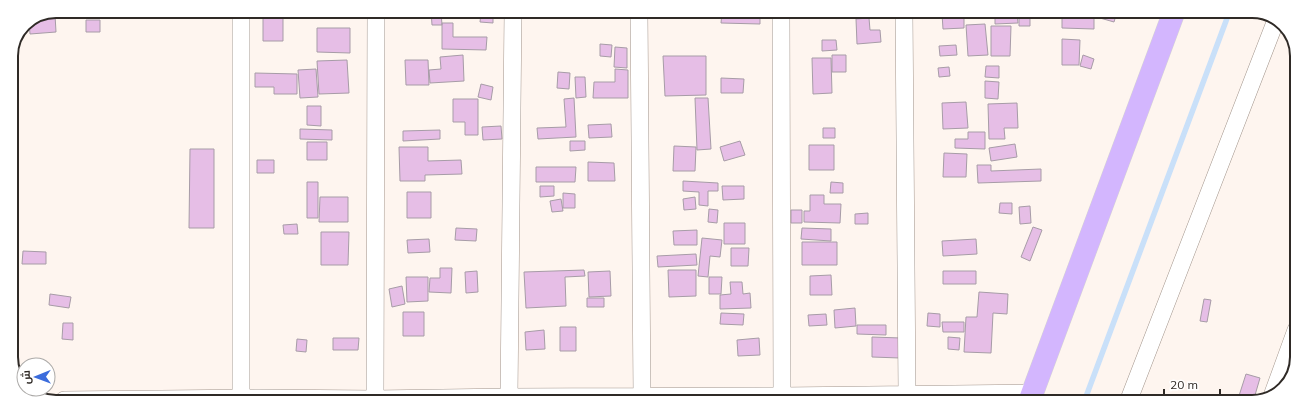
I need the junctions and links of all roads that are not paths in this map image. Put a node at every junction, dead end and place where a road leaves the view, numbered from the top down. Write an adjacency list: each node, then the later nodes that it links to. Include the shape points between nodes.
1 (241, 18): 12 (street)
2 (376, 18): 13 (street)
3 (513, 18): 14 (street)
4 (639, 18): 15 (street)
5 (781, 18): 16 (street)
6 (904, 18): 11 (street)
7 (1172, 18): 19 (main road)
8 (1274, 25): 20 (street)
9 (1290, 346): 10 (street)
10 (1275, 387)
11 (907, 393): 17 (street); 18 (street)
12 (241, 395)
13 (374, 395)
14 (509, 395)
15 (642, 395)
16 (791, 395)
17 (861, 395)
18 (969, 395)
19 (1032, 395)
20 (1131, 395)

